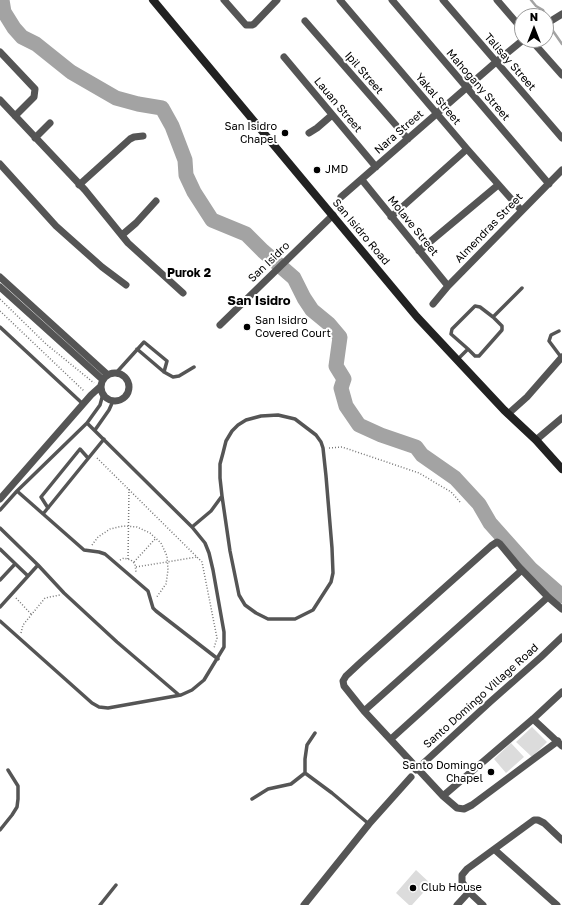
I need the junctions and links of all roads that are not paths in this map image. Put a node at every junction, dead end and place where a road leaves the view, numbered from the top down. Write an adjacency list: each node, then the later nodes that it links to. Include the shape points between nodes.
1 (153, 0): 38 (main road, San Isidro Road)
2 (224, 0): 3 (street, via 246,24 252,25)
3 (277, 0)
4 (340, 0): 18 (street, Yakal Street)
5 (392, 0): 16 (street, Mahogany Street)
6 (443, 0): 14 (street, Talisay Street)
7 (497, 0): 8 (street)
8 (514, 20)
9 (305, 21): 26 (street, Ipil Street)
10 (514, 47): 14 (street, Nara Street)
11 (538, 48): 15 (street)
12 (0, 52): 20 (street, via 35,89 34,97)
13 (284, 58): 19 (street, Lauan Street)
14 (496, 62): 16 (street, Nara Street); 25 (street, Talisay Street)
15 (562, 75)
16 (466, 88): 18 (street, Nara Street); 33 (street, Mahogany Street)
17 (0, 100): 20 (street)
18 (437, 114): 26 (street, Nara Street); 27 (street, Yakal Street)
19 (332, 115): 22 (street); 29 (street, Lauan Street)
20 (15, 116): 24 (street)
21 (50, 123): 24 (street)
22 (309, 133)
23 (143, 136): 34 (street, via 130,138)
24 (35, 138): 34 (street)
25 (562, 138)
26 (408, 139): 29 (street, Nara Street)
27 (466, 149): 32 (street, Yakal Street); 39 (street)
28 (0, 164): 43 (street, via 56,226)
29 (376, 167): 31 (street, Nara Street)
30 (562, 170): 33 (street, Almendras Street)
31 (362, 180): 35 (street, Nara Street); 39 (street, Molave Street)
32 (498, 184): 37 (street, Yakal Street); 41 (street)
33 (549, 184): 37 (street, Almendras Street)
34 (79, 185): 40 (street)
35 (341, 197)
36 (156, 201): 40 (street)
37 (521, 210): 44 (street, Almendras Street)
38 (333, 215): 50 (street, San Isidro); 56 (main road, San Isidro Road)
39 (391, 217): 41 (street, Molave Street)
40 (122, 235): 47 (street, via 142,257)
41 (419, 251): 44 (street, Molave Street)
42 (0, 277): 60 (street)
43 (126, 286)
44 (448, 286): 48 (street, Almendras Street)
45 (0, 287): 60 (street)
46 (522, 288): 49 (lane)
47 (183, 293)
48 (433, 304)
49 (493, 317): 54 (lane, via 502,326 502,330 479,356 475,356); 54 (lane, via 475,306 452,329 452,334)
50 (220, 325)
51 (0, 326): 62 (lane)
52 (560, 330): 55 (lane, via 551,335 549,341)
53 (138, 349): 58 (lane); 58 (lane, via 144,342 167,360); 59 (lane)
54 (468, 349): 56 (lane)
55 (562, 357): 63 (street, via 527,397)
56 (457, 360): 63 (main road, San Isidro Road)
57 (194, 368): 58 (lane, via 173,377)
58 (164, 372)
59 (116, 373): 60 (street); 61 (street, via 128,380 130,388 126,397)
60 (103, 384): 61 (street, via 106,398); 62 (street); 65 (lane, via 100,405)
61 (114, 401): 66 (lane)
62 (84, 404): 73 (street)
63 (508, 414): 68 (main road, San Isidro Road)
64 (562, 418): 68 (street)
65 (87, 423): 66 (lane); 71 (lane)
66 (95, 430): 67 (lane)
67 (104, 439): 69 (lane); 78 (lane)
68 (536, 440): 70 (main road, San Isidro Road)
69 (88, 458): 74 (lane); 74 (lane, via 80,449 41,496)
70 (562, 469)
71 (17, 491): 75 (lane); 76 (lane)
72 (222, 496): 72 (lane, via 220,464 226,441 238,425 261,416 278,415 295,419 316,435 323,448 333,573 331,582 313,610 295,619 268,619 245,605 238,596); 78 (lane, via 211,511)
73 (0, 499)
74 (48, 508): 76 (lane)
75 (0, 510)
76 (43, 514): 90 (lane, via 87,551 105,554 148,591 153,608)
77 (0, 528): 81 (lane)
78 (192, 528): 90 (lane, via 210,553 224,640 224,647)
79 (0, 549): 80 (lane)
80 (15, 564): 83 (lane); 84 (lane)
81 (38, 566): 83 (lane); 91 (lane, via 117,642)
82 (522, 570): 85 (street); 93 (street); 93 (street, via 497,542 473,562 346,676 344,686)
83 (28, 576): 86 (lane)
84 (0, 580)
85 (548, 597): 87 (street); 96 (street)
86 (1, 604)
87 (562, 608)
88 (0, 621): 91 (lane, via 99,707 108,708)
89 (562, 637): 99 (street, Santo Domingo Village Road)
90 (218, 659): 91 (lane, via 204,680 192,690)
91 (179, 695)
92 (561, 695): 94 (street)
93 (364, 711): 96 (street)
94 (533, 719): 97 (street); 101 (street)
95 (315, 732): 100 (lane, via 307,745)
96 (392, 740): 99 (street)
97 (560, 744): 101 (street, via 464,809 457,808)
98 (8, 770): 104 (lane, via 18,786 17,807)
99 (415, 772): 101 (street); 103 (street, Santo Domingo Village Road)
100 (305, 773): 102 (lane, via 291,784 268,789); 103 (lane)
101 (443, 796)
102 (252, 799)
103 (368, 824): 110 (street, Santo Domingo Village Road)
104 (0, 830)
105 (562, 840): 106 (street, via 544,823 534,820)
106 (495, 850): 108 (street, via 462,875 462,882); 113 (street)
107 (116, 885): 109 (lane)
108 (469, 892): 111 (street); 112 (street)
109 (100, 905)
110 (304, 905)
111 (457, 905)
112 (484, 905)
113 (557, 905)

